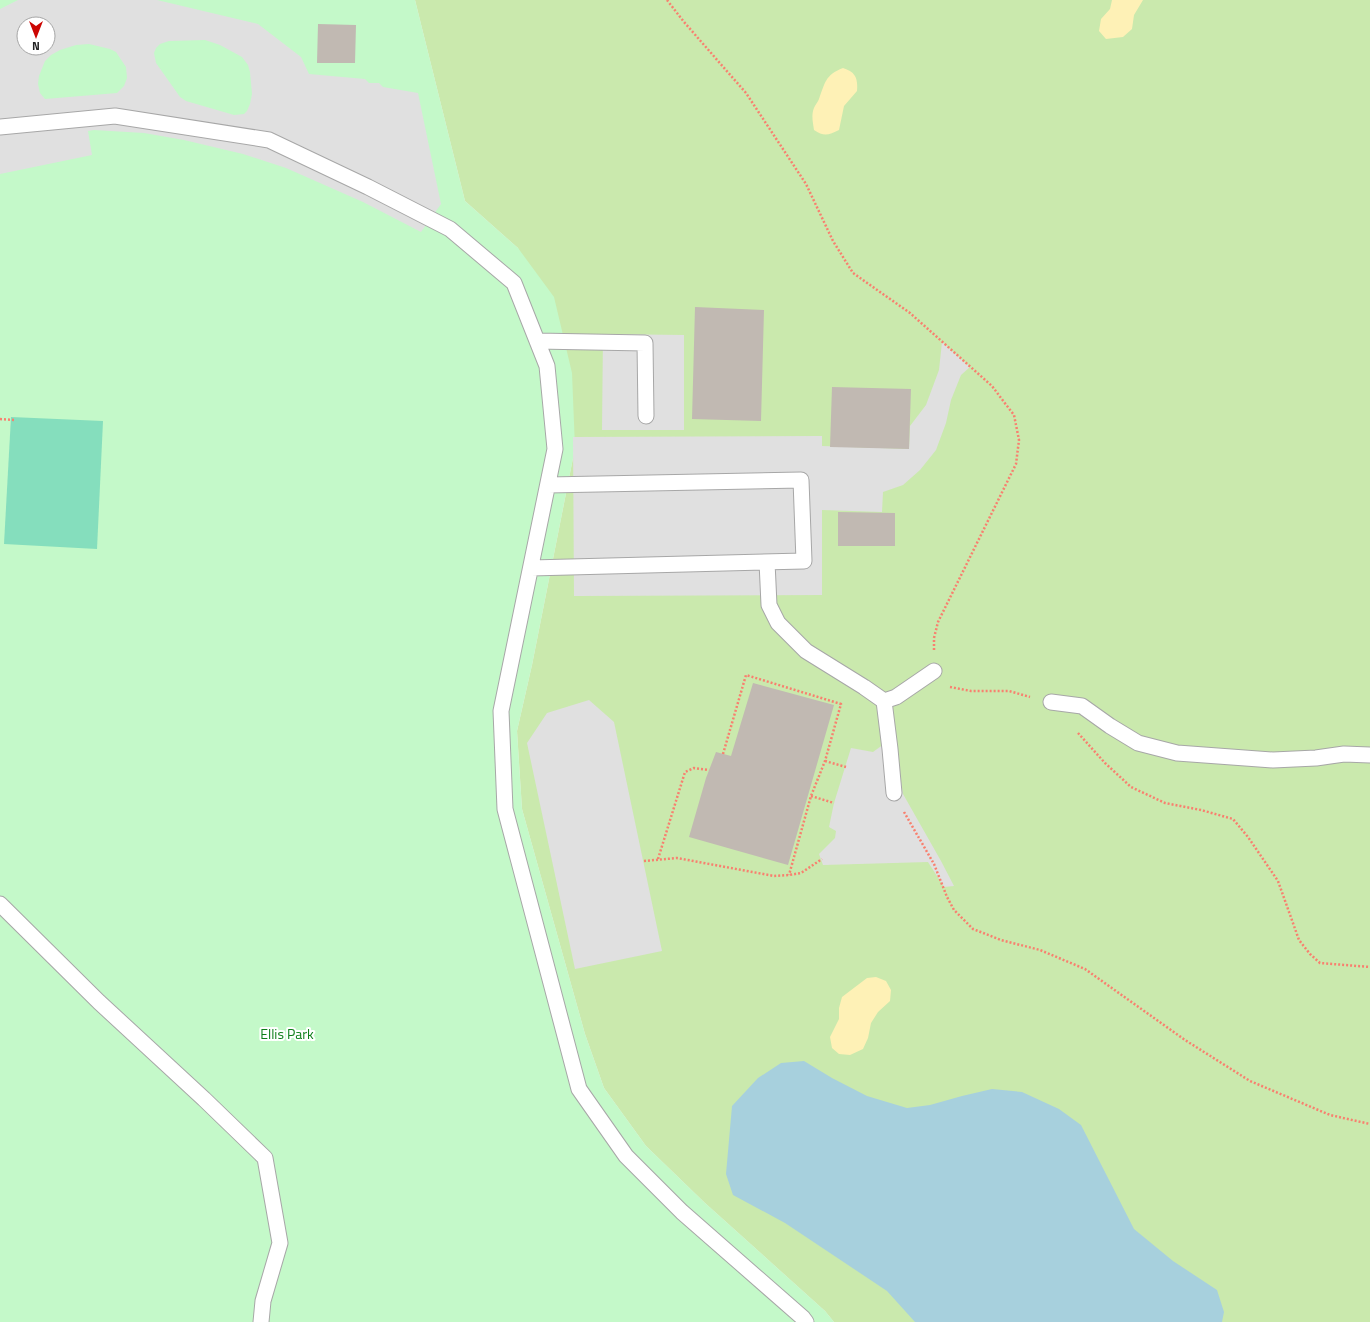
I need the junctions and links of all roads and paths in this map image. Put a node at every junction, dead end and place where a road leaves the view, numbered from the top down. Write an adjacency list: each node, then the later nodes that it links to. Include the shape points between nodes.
1 (667, 0): 10 (path, via 746,93 806,184 833,241 853,273 910,313 992,386 1014,415 1019,440 1016,464 938,622 934,638)
2 (0, 127): 3 (lane, via 115,116 269,140 450,229 514,283)
3 (537, 341): 4 (lane, via 645,343); 7 (lane, via 547,366 555,449)
4 (646, 416)
5 (0, 419): 6 (path)
6 (15, 420)
7 (548, 485): 8 (lane, via 801,480 804,561); 9 (lane)
8 (767, 562): 9 (lane); 11 (lane, via 769,605 778,623 806,651)
9 (531, 568): 29 (lane, via 501,711 505,809 579,1089 626,1156 682,1212)
10 (934, 671): 11 (lane, via 896,697); 12 (path, via 937,679 951,688 1009,692)
11 (884, 701): 18 (lane)
12 (1051, 702): 14 (lane, via 1082,706 1138,743 1177,753 1273,760 1344,754); 26 (path, via 1105,763 1132,787 1165,803 1233,819 1278,881 1299,940 1310,954 1320,962)
13 (723, 754): 15 (path, via 746,675 841,704)
14 (1370, 755)
15 (825, 761): 16 (path); 19 (path)
16 (846, 767)
17 (709, 770): 21 (path, via 694,768 685,772)
18 (894, 793): 27 (path, via 934,864 954,910 973,929 1001,940 1040,950 1085,969 1185,1040 1250,1081 1330,1115)
19 (811, 796): 20 (path); 24 (path)
20 (834, 803)
21 (658, 859): 23 (path); 24 (path, via 677,858 774,876)
22 (822, 859): 24 (path, via 801,873)
23 (644, 861)
24 (789, 876)
25 (0, 904): 28 (lane, via 264,1158 280,1243 263,1301)
26 (1370, 967)
27 (1370, 1124)
28 (261, 1322)
29 (806, 1322)

